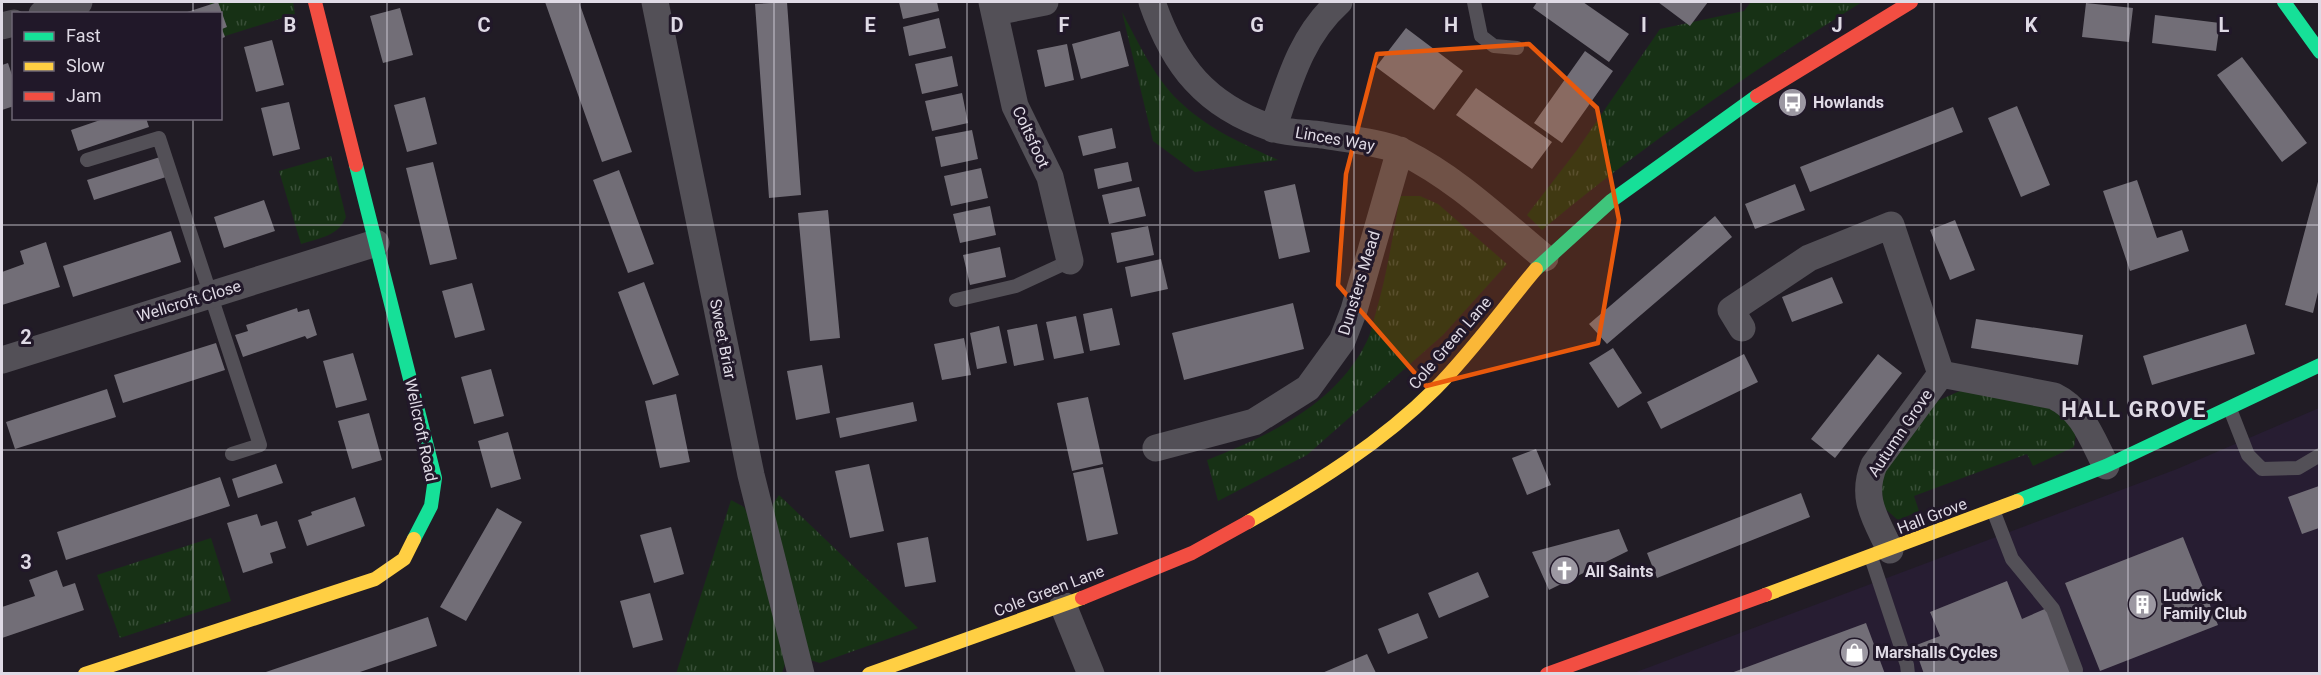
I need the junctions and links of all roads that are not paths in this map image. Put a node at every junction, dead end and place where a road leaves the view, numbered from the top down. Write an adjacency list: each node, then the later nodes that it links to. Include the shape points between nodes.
1 (79, 2): 11 (street)
2 (315, 2): 17 (street, Wellcroft Road)
3 (655, 2): 37 (street, Sweet Briar, via 751,475)
4 (1045, 2): 10 (street, Coltsfoot)
5 (1152, 2): 14 (street, Linces Way, via 1162,30 1183,67 1218,102)
6 (1339, 2): 14 (street, via 1321,18 1296,60)
7 (1474, 2): 12 (lane, via 1481,36 1494,46)
8 (1911, 2): 18 (street, Cole Green Lane, via 1749,101 1611,201)
9 (2284, 2): 13 (street)
10 (994, 7): 19 (street, Coltsfoot, via 1015,106 1050,177)
11 (48, 12)
12 (1517, 48)
13 (2319, 52)
14 (1273, 129): 15 (street, Linces Way)
15 (1400, 150): 18 (street, Linces Way, via 1443,174); 27 (street, Dunsters Mead, via 1354,310 1342,341 1308,388 1254,422)
16 (87, 160): 20 (lane, via 159,138)
17 (376, 243): 20 (street, Wellcroft Close); 36 (street, Wellcroft Road, via 435,478 431,506 404,559 375,579)
18 (1545, 258): 33 (street, Cole Green Lane, via 1436,388 1385,434 1306,489 1192,553)
19 (1070, 261): 21 (lane, via 1016,286)
20 (212, 294): 23 (street, Wellcroft Close); 28 (lane, via 260,445)
21 (956, 300)
22 (1742, 328): 25 (street, via 1731,310 1809,258 1891,225)
23 (2, 360)
24 (2317, 372): 26 (street, Hall Grove)
25 (1941, 374): 30 (street, Autumn Grove, via 2054,396 2070,404); 32 (street, Autumn Grove, via 1874,465 1867,482)
26 (2230, 409): 29 (lane, via 2248,455 2262,469 2298,468); 30 (street, Hall Grove)
27 (1156, 448)
28 (232, 454)
29 (2319, 455)
30 (2106, 466): 31 (street, Hall Grove)
31 (1993, 510): 32 (street, Hall Grove); 35 (lane, via 2012,559 2053,609)
32 (1881, 554): 34 (street, Hall Grove); 41 (lane)
33 (1063, 605): 38 (street, Cole Green Lane); 39 (street)
34 (1593, 666): 40 (street, Hall Grove)
35 (2076, 670)
36 (86, 674)
37 (801, 674)
38 (869, 674)
39 (1091, 674)
40 (1547, 674)
41 (1908, 674)

